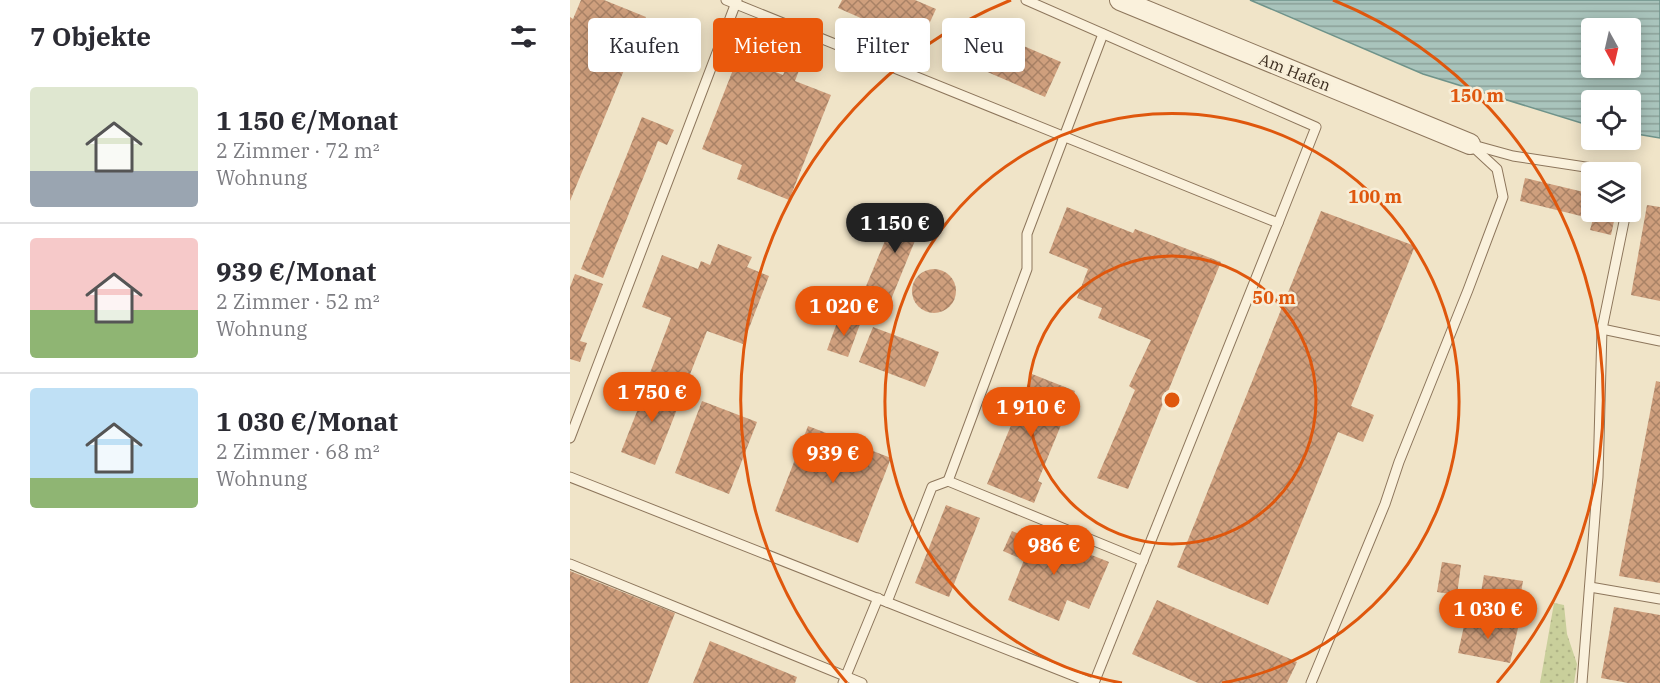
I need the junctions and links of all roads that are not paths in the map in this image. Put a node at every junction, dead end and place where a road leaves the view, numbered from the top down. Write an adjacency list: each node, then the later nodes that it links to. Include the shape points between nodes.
1 (726, 0): 4 (lane)
2 (1026, 0): 5 (lane)
3 (1120, 0): 7 (street, Am Hafen)
4 (737, 2): 6 (lane); 13 (lane)
5 (1103, 34): 6 (lane); 10 (lane, via 1316,127)
6 (1063, 136): 10 (lane); 15 (lane, via 1027,234 1027,269)
7 (1470, 144): 8 (lane, Am Hafen, via 1513,156); 24 (lane, Am Hafen, via 1497,169 1503,197 1385,504)
8 (1581, 166)
9 (1624, 222): 11 (lane)
10 (1278, 223): 16 (lane)
11 (1602, 329): 12 (lane); 18 (lane)
12 (1660, 341)
13 (570, 438)
14 (570, 477): 19 (lane)
15 (948, 481): 16 (lane); 19 (lane, via 932,487)
16 (1143, 561): 23 (lane)
17 (570, 564): 21 (lane)
18 (1590, 588): 20 (lane); 25 (lane)
19 (882, 600): 21 (lane); 23 (lane)
20 (1660, 600)
21 (845, 680): 22 (lane)
22 (862, 683)
23 (1093, 683)
24 (1311, 683)
25 (1582, 683)

